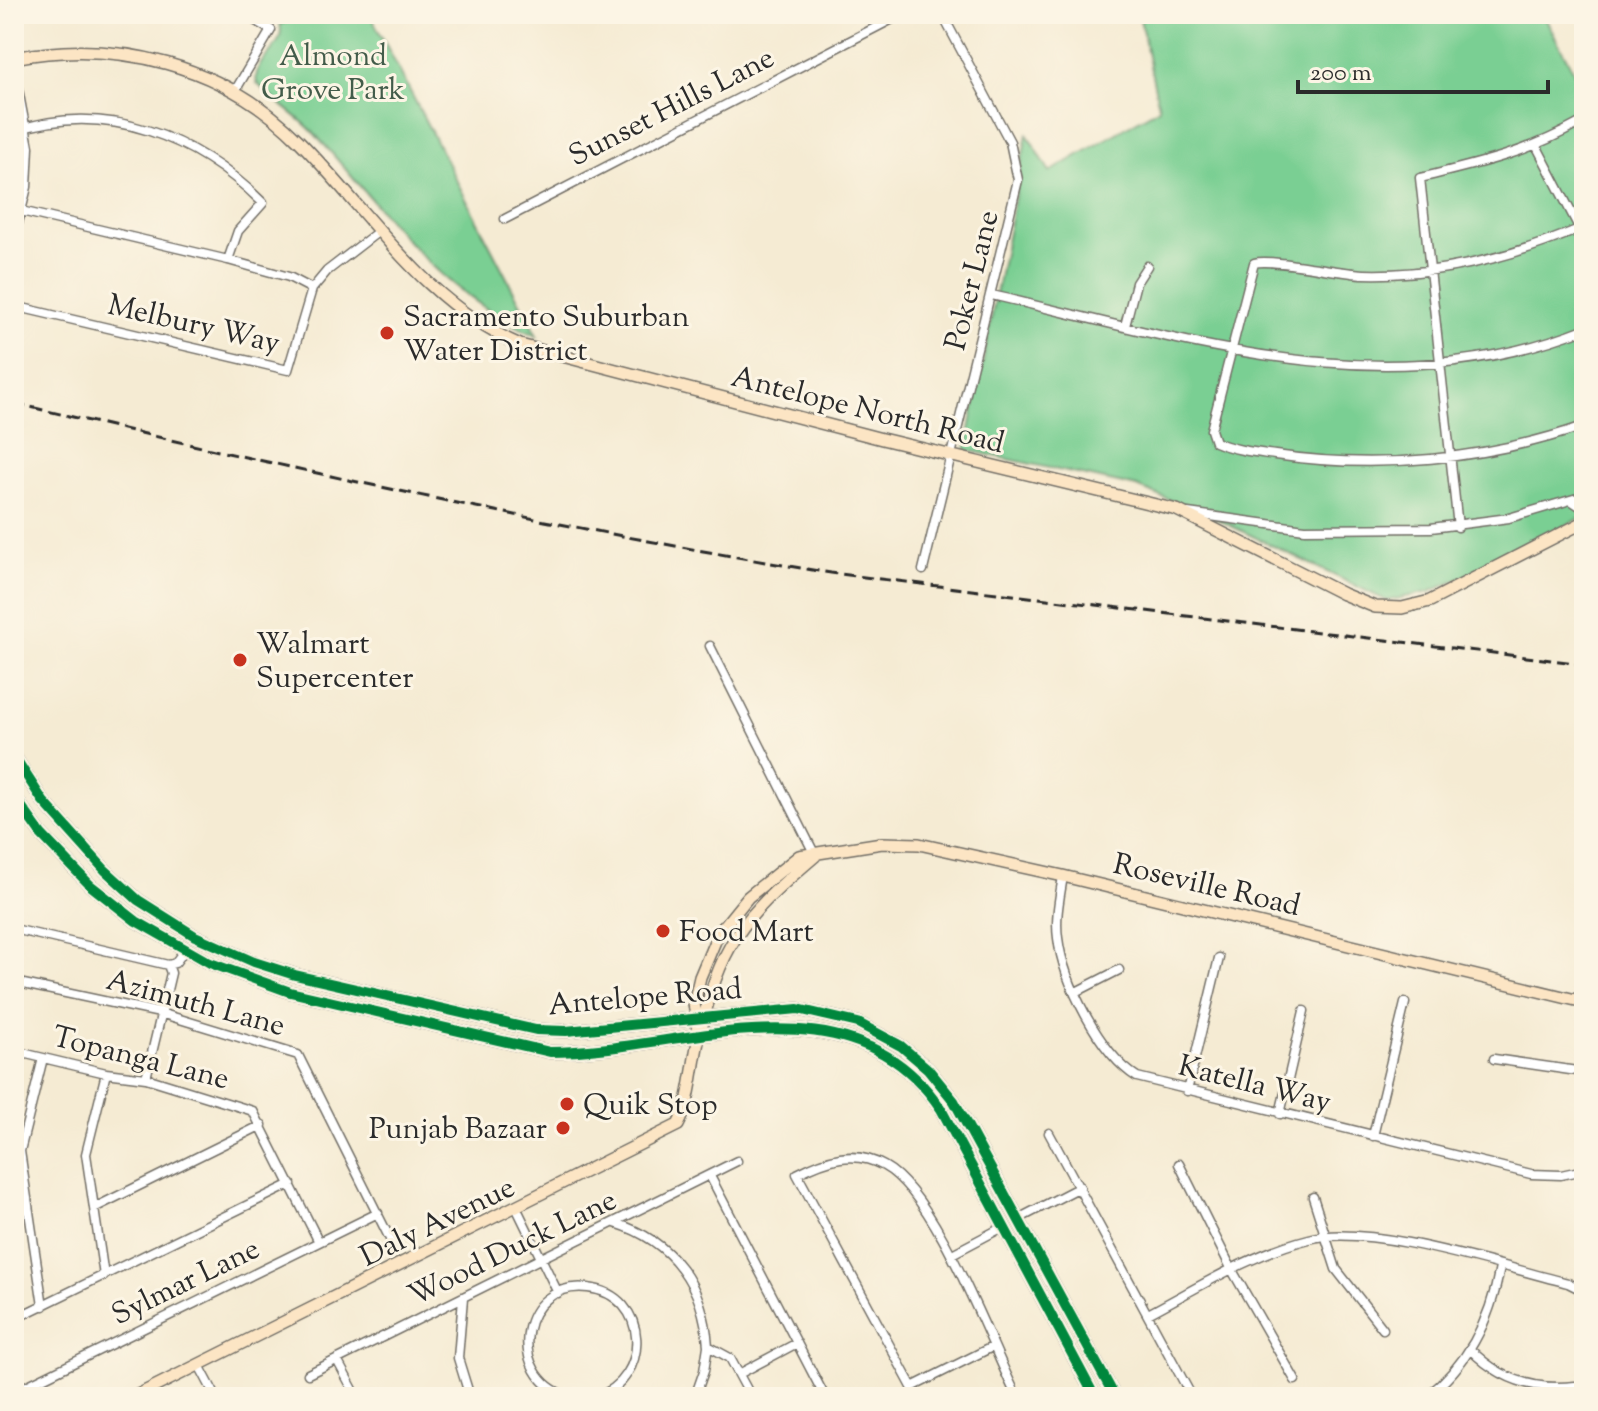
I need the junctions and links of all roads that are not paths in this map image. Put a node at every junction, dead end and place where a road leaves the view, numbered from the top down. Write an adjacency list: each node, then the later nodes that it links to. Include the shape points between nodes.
1 (244, 14): 6 (street, via 271,30)
2 (902, 14): 12 (street, Sunset Hills Lane)
3 (942, 14): 21 (street, Poker Lane, via 1010,142 1018,169)
4 (14, 58): 6 (main road, Antelope North Road, via 61,51 119,53 172,64)
5 (14, 68): 8 (street)
6 (235, 91): 13 (main road, Antelope North Road, via 299,140)
7 (1580, 123): 10 (street)
8 (27, 127): 9 (street); 11 (street, via 29,170); 17 (street, via 87,120 128,125 208,156 263,203 238,231)
9 (14, 131)
10 (1537, 147): 14 (street); 19 (street, via 1420,178)
11 (21, 211): 15 (street); 17 (street)
12 (505, 219)
13 (379, 231): 20 (street, Melbury Way); 28 (main road, Antelope North Road, via 438,295 520,345)
14 (1582, 233): 19 (street)
15 (14, 239)
16 (14, 250): 22 (street, Melbury Way)
17 (228, 260): 20 (street)
18 (1147, 266): 23 (street, via 1136,283)
19 (1430, 270): 25 (street, via 1366,274 1254,263); 26 (street)
20 (312, 289): 22 (street, Melbury Way, via 288,370)
21 (992, 295): 23 (street); 28 (street, Poker Lane)
22 (14, 304)
23 (1125, 326): 25 (street)
24 (1584, 329): 26 (street, via 1509,352)
25 (1231, 351): 26 (street, via 1324,365); 29 (street, via 1211,430 1215,442 1299,458 1376,462)
26 (1441, 364): 29 (street)
27 (1584, 426): 29 (street, via 1529,444)
28 (952, 455): 33 (main road, Antelope North Road); 36 (street, Poker Lane)
29 (1453, 456): 35 (street)
30 (1584, 496): 31 (street)
31 (1572, 501): 32 (street); 35 (street)
32 (1584, 509)
33 (1183, 512): 34 (main road, Antelope North Road, via 1343,594 1388,608 1430,601); 35 (street, via 1305,529)
34 (1584, 522)
35 (1458, 527)
36 (923, 570)
37 (710, 646): 41 (street)
38 (14, 756): 39 (main road, Antelope Road)
39 (31, 784): 40 (main road); 46 (main road, Antelope Road, via 92,858 138,900 195,936)
40 (14, 796): 44 (main road, Antelope Road, via 41,834 90,885)
41 (815, 855): 42 (main road, Roseville Road, via 866,844 909,843); 59 (main road, Roseville Road, via 748,916 718,968)
42 (1063, 876): 52 (street, Katella Way, via 1057,936); 54 (main road, Roseville Road)
43 (14, 929): 47 (street)
44 (184, 951): 46 (main road, via 198,946 242,965); 47 (street); 50 (main road, Antelope Road)
45 (1219, 958): 67 (street)
46 (254, 962): 51 (main road, Antelope Road)
47 (168, 965): 58 (street, via 171,973)
48 (1119, 970): 52 (street)
49 (14, 982): 58 (street, Azimuth Lane)
50 (260, 984): 51 (main road, via 276,977 325,989); 56 (main road, Antelope Road)
51 (337, 985): 53 (main road, Antelope Road)
52 (1076, 992): 67 (street, Katella Way, via 1118,1064 1148,1082)
53 (411, 1002): 56 (main road, via 398,1006 352,996); 59 (main road, Antelope Road, via 550,1031)
54 (1584, 1002)
55 (1405, 1003): 71 (street)
56 (342, 1005): 60 (main road, Antelope Road, via 550,1052)
57 (1304, 1011): 68 (street)
58 (160, 1013): 66 (street); 82 (street, Azimuth Lane, via 298,1055)
59 (700, 1017): 60 (main road, Roseville Road); 83 (main road, Antelope Road, via 813,1011 858,1023 901,1046 954,1101)
60 (699, 1037): 76 (main road, Antelope Road, via 798,1028 866,1044 931,1094); 81 (main road, Daly Avenue, via 678,1125)
61 (14, 1051): 62 (street, Topanga Lane)
62 (43, 1058): 65 (street, Topanga Lane); 98 (street, via 20,1151)
63 (1494, 1059): 64 (street)
64 (1584, 1072)
65 (106, 1073): 66 (street, Topanga Lane); 80 (street, via 86,1154)
66 (146, 1078): 69 (street, Topanga Lane, via 248,1109)
67 (1187, 1091): 68 (street, Katella Way)
68 (1280, 1114): 71 (street, Katella Way)
69 (262, 1125): 77 (street, Topanga Lane); 80 (street)
70 (1049, 1133): 78 (street)
71 (1373, 1136): 74 (street, Katella Way, via 1531,1174)
72 (737, 1161): 75 (street, Wood Duck Lane)
73 (1179, 1164): 93 (street)
74 (1584, 1170)
75 (710, 1176): 84 (street, Wood Duck Lane); 102 (street)
76 (979, 1178): 83 (main road); 85 (main road, Antelope Road)
77 (291, 1184): 87 (street, Topanga Lane); 94 (street)
78 (1080, 1187): 83 (street); 99 (street)
79 (1313, 1197): 86 (street)
80 (94, 1208): 94 (street)
81 (517, 1209): 90 (street); 107 (main road, Daly Avenue)
82 (378, 1213): 87 (street, Sylmar Lane); 88 (street, Azimuth Lane)
83 (1020, 1218): 92 (main road, Antelope Road)
84 (614, 1223): 90 (street, Wood Duck Lane); 103 (street, via 651,1238 693,1283)
85 (1005, 1226): 89 (street); 92 (main road); 126 (main road, Antelope Road)
86 (1325, 1236): 91 (street, via 1381,1238); 93 (street, via 1290,1244); 101 (street, via 1336,1269)
87 (319, 1242): 113 (street, Sylmar Lane)
88 (393, 1245)
89 (952, 1254): 104 (street); 104 (street, via 912,1191 883,1165 838,1157 797,1174 912,1387)
90 (541, 1259): 96 (street); 97 (street, Wood Duck Lane)
91 (1500, 1267): 95 (street); 105 (street, via 1487,1318)
92 (1047, 1268): 127 (main road, Antelope Road)
93 (1232, 1270): 99 (street); 110 (street)
94 (104, 1276): 98 (street)
95 (1584, 1291)
96 (558, 1293): 115 (street, via 598,1290 623,1306 634,1324 634,1363); 120 (street, via 535,1313 528,1353 541,1380)
97 (463, 1298): 106 (street, Wood Duck Lane); 114 (street, via 457,1345)
98 (43, 1306): 100 (street)
99 (1148, 1314): 128 (street)
100 (14, 1319)
101 (1383, 1329)
102 (797, 1343): 109 (street); 124 (street)
103 (708, 1346): 109 (street, via 730,1358); 122 (street)
104 (992, 1347): 125 (street)
105 (1470, 1349): 112 (street, via 1497,1372); 129 (street)
106 (337, 1360): 108 (street, Wood Duck Lane); 118 (street)
107 (199, 1365): 116 (main road, Daly Avenue); 117 (street)
108 (308, 1374)
109 (739, 1374): 123 (street)
110 (1295, 1380)
111 (1575, 1386): 112 (street)
112 (1538, 1387): 130 (street)
113 (14, 1392)
114 (468, 1393): 119 (street)
115 (608, 1395): 121 (street)
116 (134, 1397)
117 (216, 1397)
118 (357, 1397)
119 (456, 1397)
120 (569, 1397)
121 (596, 1397)
122 (695, 1397)
123 (751, 1397)
124 (825, 1397)
125 (1017, 1397)
126 (1095, 1397)
127 (1115, 1397)
128 (1192, 1397)
129 (1426, 1397)
130 (1535, 1397)

